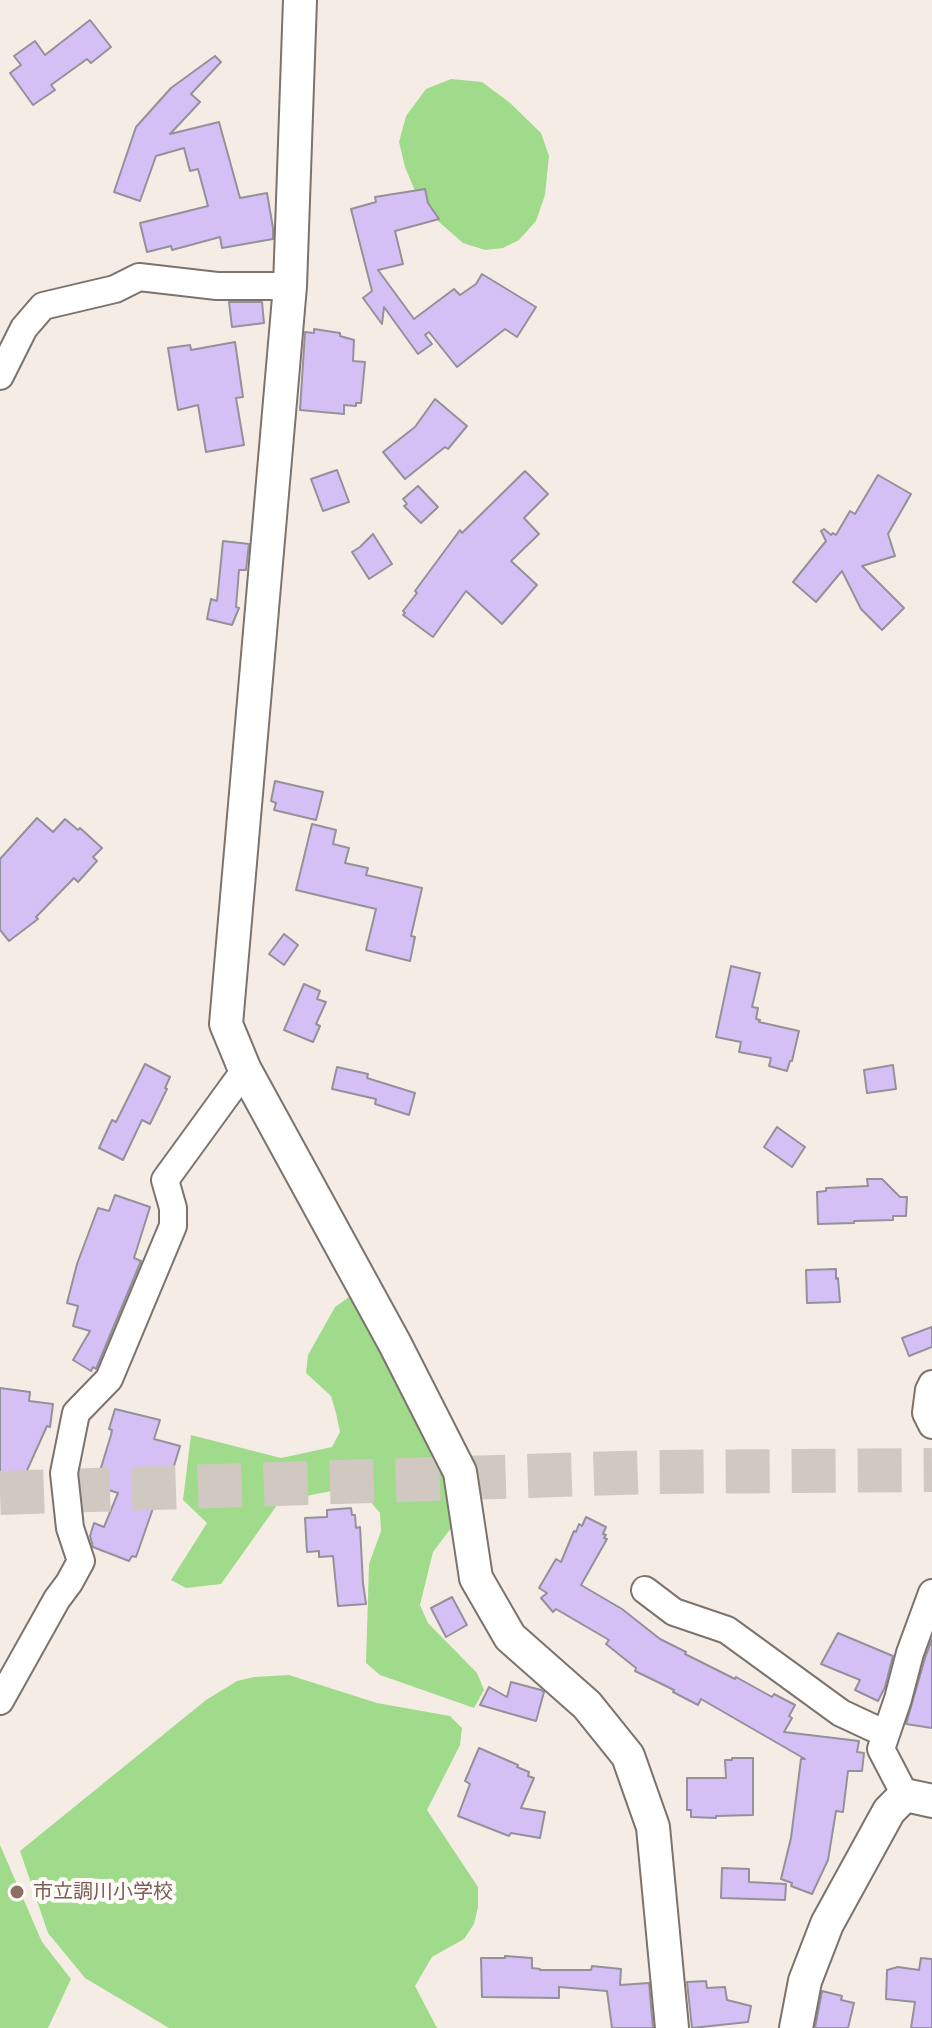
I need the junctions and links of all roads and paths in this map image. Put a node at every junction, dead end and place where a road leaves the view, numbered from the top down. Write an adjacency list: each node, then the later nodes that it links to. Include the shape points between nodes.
1 (300, 0): 2 (street)
2 (290, 286): 3 (street, via 217,286 139,277 115,289 43,306 24,328); 4 (street, via 226,1024)
3 (0, 376)
4 (245, 1070): 9 (street, via 165,1180 173,1226 109,1379 76,1413 64,1473 70,1528 81,1561); 12 (street, via 460,1472 476,1578 510,1637 587,1705 628,1756 653,1827)
5 (932, 1384): 6 (street, via 926,1413)
6 (932, 1425)
7 (645, 1590): 10 (street, via 674,1612 727,1630 841,1713)
8 (932, 1593): 10 (street)
9 (0, 1701)
10 (886, 1734): 11 (street, via 881,1749)
11 (919, 1798): 13 (street, via 889,1811 827,1924 805,1981)
12 (672, 2028)
13 (796, 2028)

